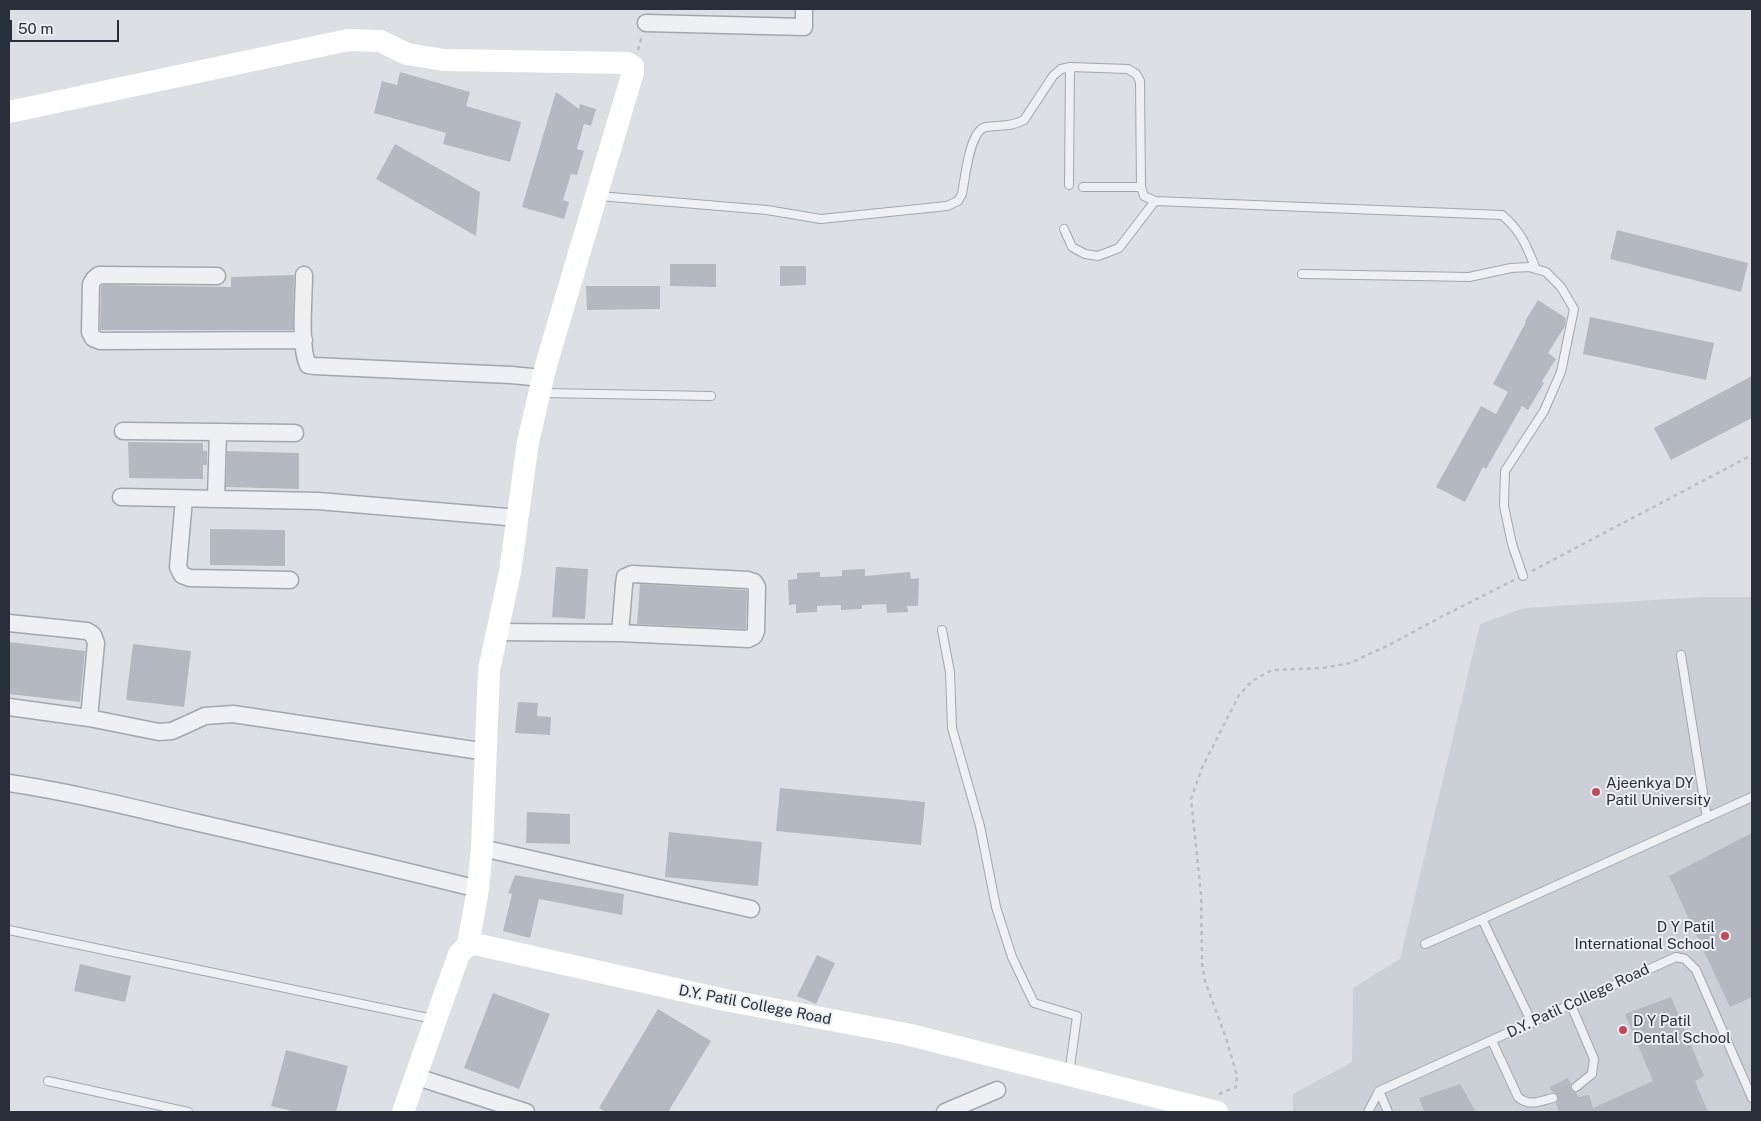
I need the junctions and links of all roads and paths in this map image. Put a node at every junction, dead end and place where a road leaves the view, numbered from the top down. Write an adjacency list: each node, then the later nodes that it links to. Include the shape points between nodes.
1 (804, 9): 2 (street, via 804,27)
2 (646, 23)
3 (1070, 67): 5 (lane); 7 (lane, via 1128,69 1136,74 1140,81); 8 (lane, via 1053,76 1024,120 978,132 962,194 958,202 948,206 821,219 768,210)
4 (9, 112): 8 (street, via 348,40 380,42 407,54 444,60 627,63 633,66 633,72)
5 (1069, 185)
6 (1083, 187): 7 (lane)
7 (1141, 187): 9 (lane, via 1144,196)
8 (597, 196): 16 (street)
9 (1155, 202): 10 (lane, via 1120,248 1098,256 1084,254 1072,247); 11 (lane, via 1502,215 1514,225 1525,242)
10 (1064, 229)
11 (1536, 269): 12 (lane, via 1511,268 1469,277); 26 (lane, via 1546,272 1561,287 1574,309 1560,372 1544,412 1505,471 1504,506)
12 (1302, 274)
13 (217, 276): 15 (street, via 99,275 91,284 90,332 100,341)
14 (304, 276): 15 (street)
15 (304, 340): 16 (street, via 305,359 314,366 511,375)
16 (541, 385): 17 (lane); 25 (street, via 528,442)
17 (711, 396)
18 (123, 431): 19 (street)
19 (218, 432): 20 (street); 24 (street)
20 (295, 433)
21 (1752, 455): 26 (path)
22 (121, 497): 23 (street)
23 (184, 499): 24 (street); 27 (street, via 178,567 182,575 190,578)
24 (216, 499): 25 (street, via 318,501)
25 (518, 518): 30 (street)
26 (1523, 576): 58 (path, via 1350,663 1323,668 1272,670 1252,681 1239,695 1202,768 1191,799 1201,894 1202,963 1237,1082 1236,1087 1218,1094)
27 (290, 580)
28 (9, 623): 34 (street, via 87,631 93,635 96,642)
29 (942, 630): 50 (lane, via 950,672 952,728 980,826 996,907 1012,957 1034,1003 1076,1016)
30 (498, 632): 31 (street); 35 (street, via 489,670)
31 (620, 633): 31 (street, via 624,585 632,574 748,580 757,587 754,636)
32 (1680, 655): 38 (lane)
33 (9, 707): 34 (street)
34 (89, 718): 35 (street, via 159,732 181,728 205,716 233,714)
35 (486, 752): 39 (street)
36 (9, 783): 40 (street, via 147,811)
37 (1752, 797): 38 (lane)
38 (1707, 818): 42 (lane)
39 (482, 848): 40 (street); 41 (street)
40 (478, 889): 45 (street)
41 (751, 909)
42 (1482, 920): 44 (lane); 48 (lane)
43 (9, 930): 47 (lane)
44 (1425, 944)
45 (468, 945): 47 (street, via 456,961); 50 (street, D.Y. Patil College Road, via 476,944 725,1000 906,1034)
46 (1571, 1005): 48 (lane, D.Y. Patil College Road); 53 (lane, via 1594,1059 1592,1074); 57 (lane, D.Y. Patil College Road, via 1676,957 1685,959 1696,970)
47 (437, 1020): 51 (street)
48 (1532, 1023): 49 (lane, D.Y. Patil College Road)
49 (1492, 1041): 55 (lane, D.Y. Patil College Road); 56 (lane, via 1518,1097 1532,1103)
50 (1068, 1075): 58 (street, D.Y. Patil College Road)
51 (417, 1077): 60 (street); 61 (street)
52 (48, 1081): 59 (lane)
53 (1576, 1087)
54 (997, 1090): 62 (street)
55 (1378, 1091): 63 (lane); 64 (lane)
56 (1553, 1098)
57 (1752, 1098)
58 (1209, 1110)
59 (188, 1112)
60 (403, 1112)
61 (526, 1112)
62 (945, 1112)
63 (1368, 1112)
64 (1388, 1112)

